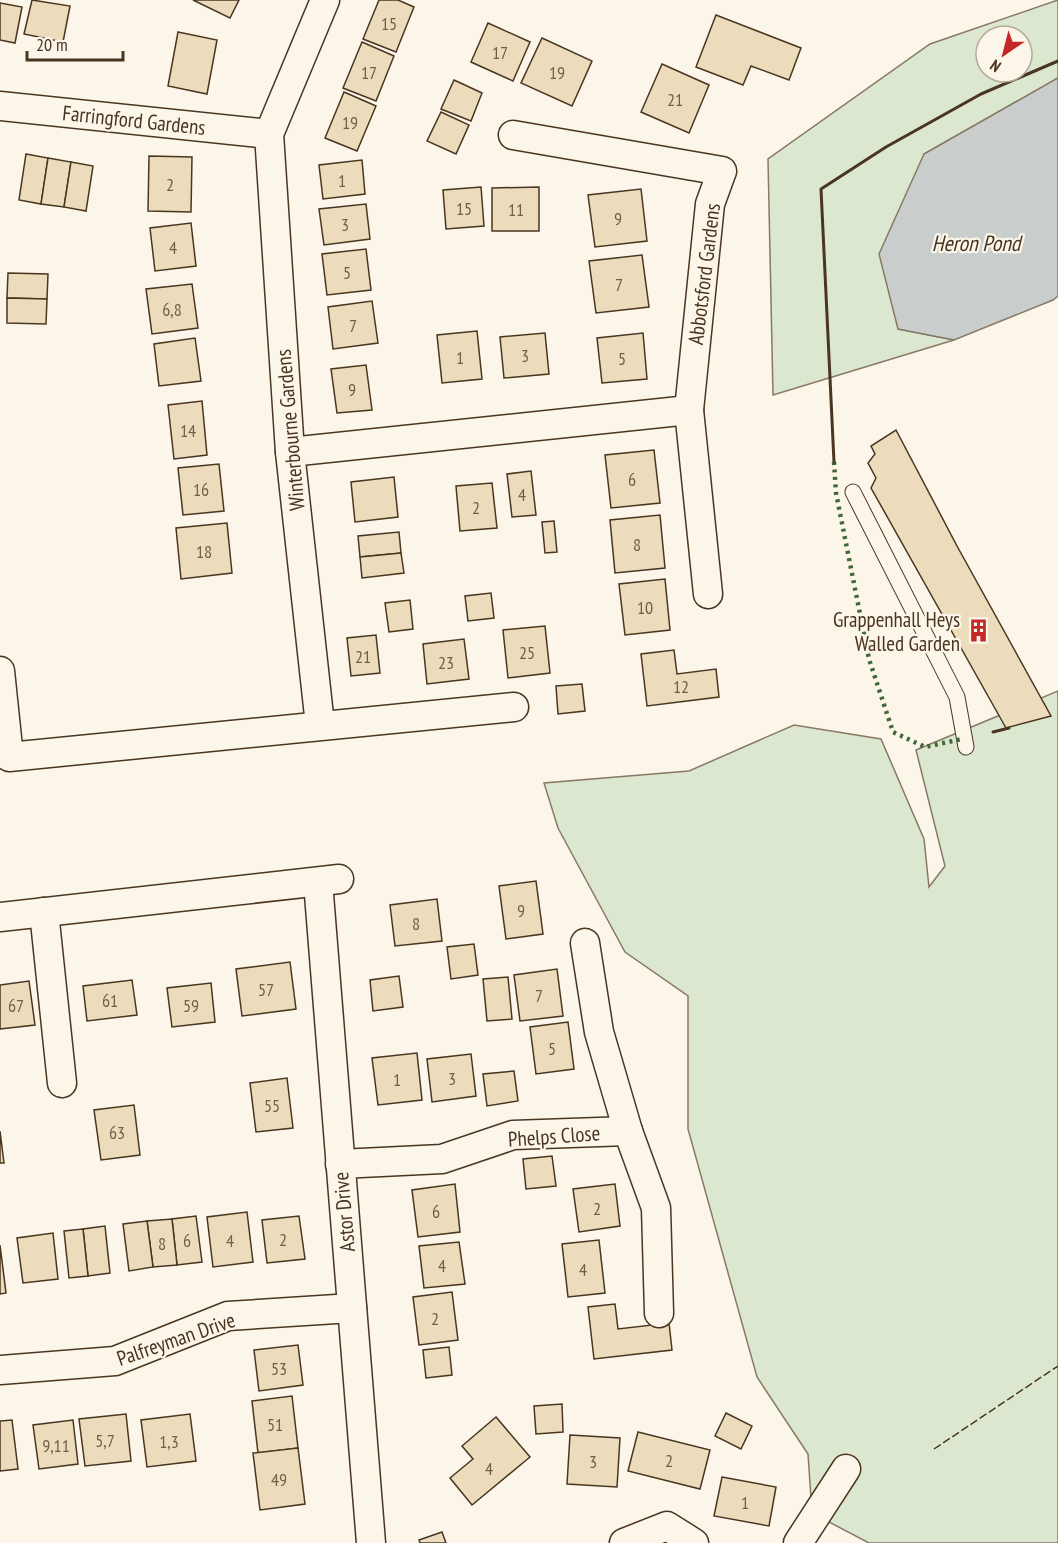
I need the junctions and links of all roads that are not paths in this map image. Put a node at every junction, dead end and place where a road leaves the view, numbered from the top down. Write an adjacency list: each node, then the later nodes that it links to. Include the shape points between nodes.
1 (325, 0): 3 (street)
2 (0, 106): 3 (street, Farringford Gardens)
3 (269, 134): 6 (street, Winterbourne Gardens)
4 (513, 135): 5 (street, Abbotsford Gardens, via 722,171 710,204)
5 (689, 410): 6 (street); 8 (street, Abbotsford Gardens)
6 (290, 452): 11 (street, Winterbourne Gardens)
7 (853, 492): 12 (lane, via 957,697)
8 (708, 594)
9 (0, 671): 13 (street)
10 (514, 707): 11 (street)
11 (320, 725): 13 (street)
12 (966, 747)
13 (4, 757)
14 (44, 912): 15 (street, Astor Drive); 17 (street); 19 (street, Astor Drive, via 328,880)
15 (0, 917)
16 (585, 943): 18 (street, Phelps Close, via 599,1032)
17 (62, 1083)
18 (628, 1131): 19 (street, Phelps Close, via 513,1135 442,1159); 21 (street, Phelps Close, via 656,1208)
19 (340, 1164): 20 (street, Astor Drive)
20 (352, 1308): 22 (street, Palfreyman Drive, via 228,1316 115,1361); 24 (street, Astor Drive)
21 (659, 1313)
22 (0, 1370)
23 (846, 1469): 27 (street)
24 (372, 1543)
25 (624, 1543): 26 (street, via 667,1526)
26 (694, 1543)
27 (798, 1543)

